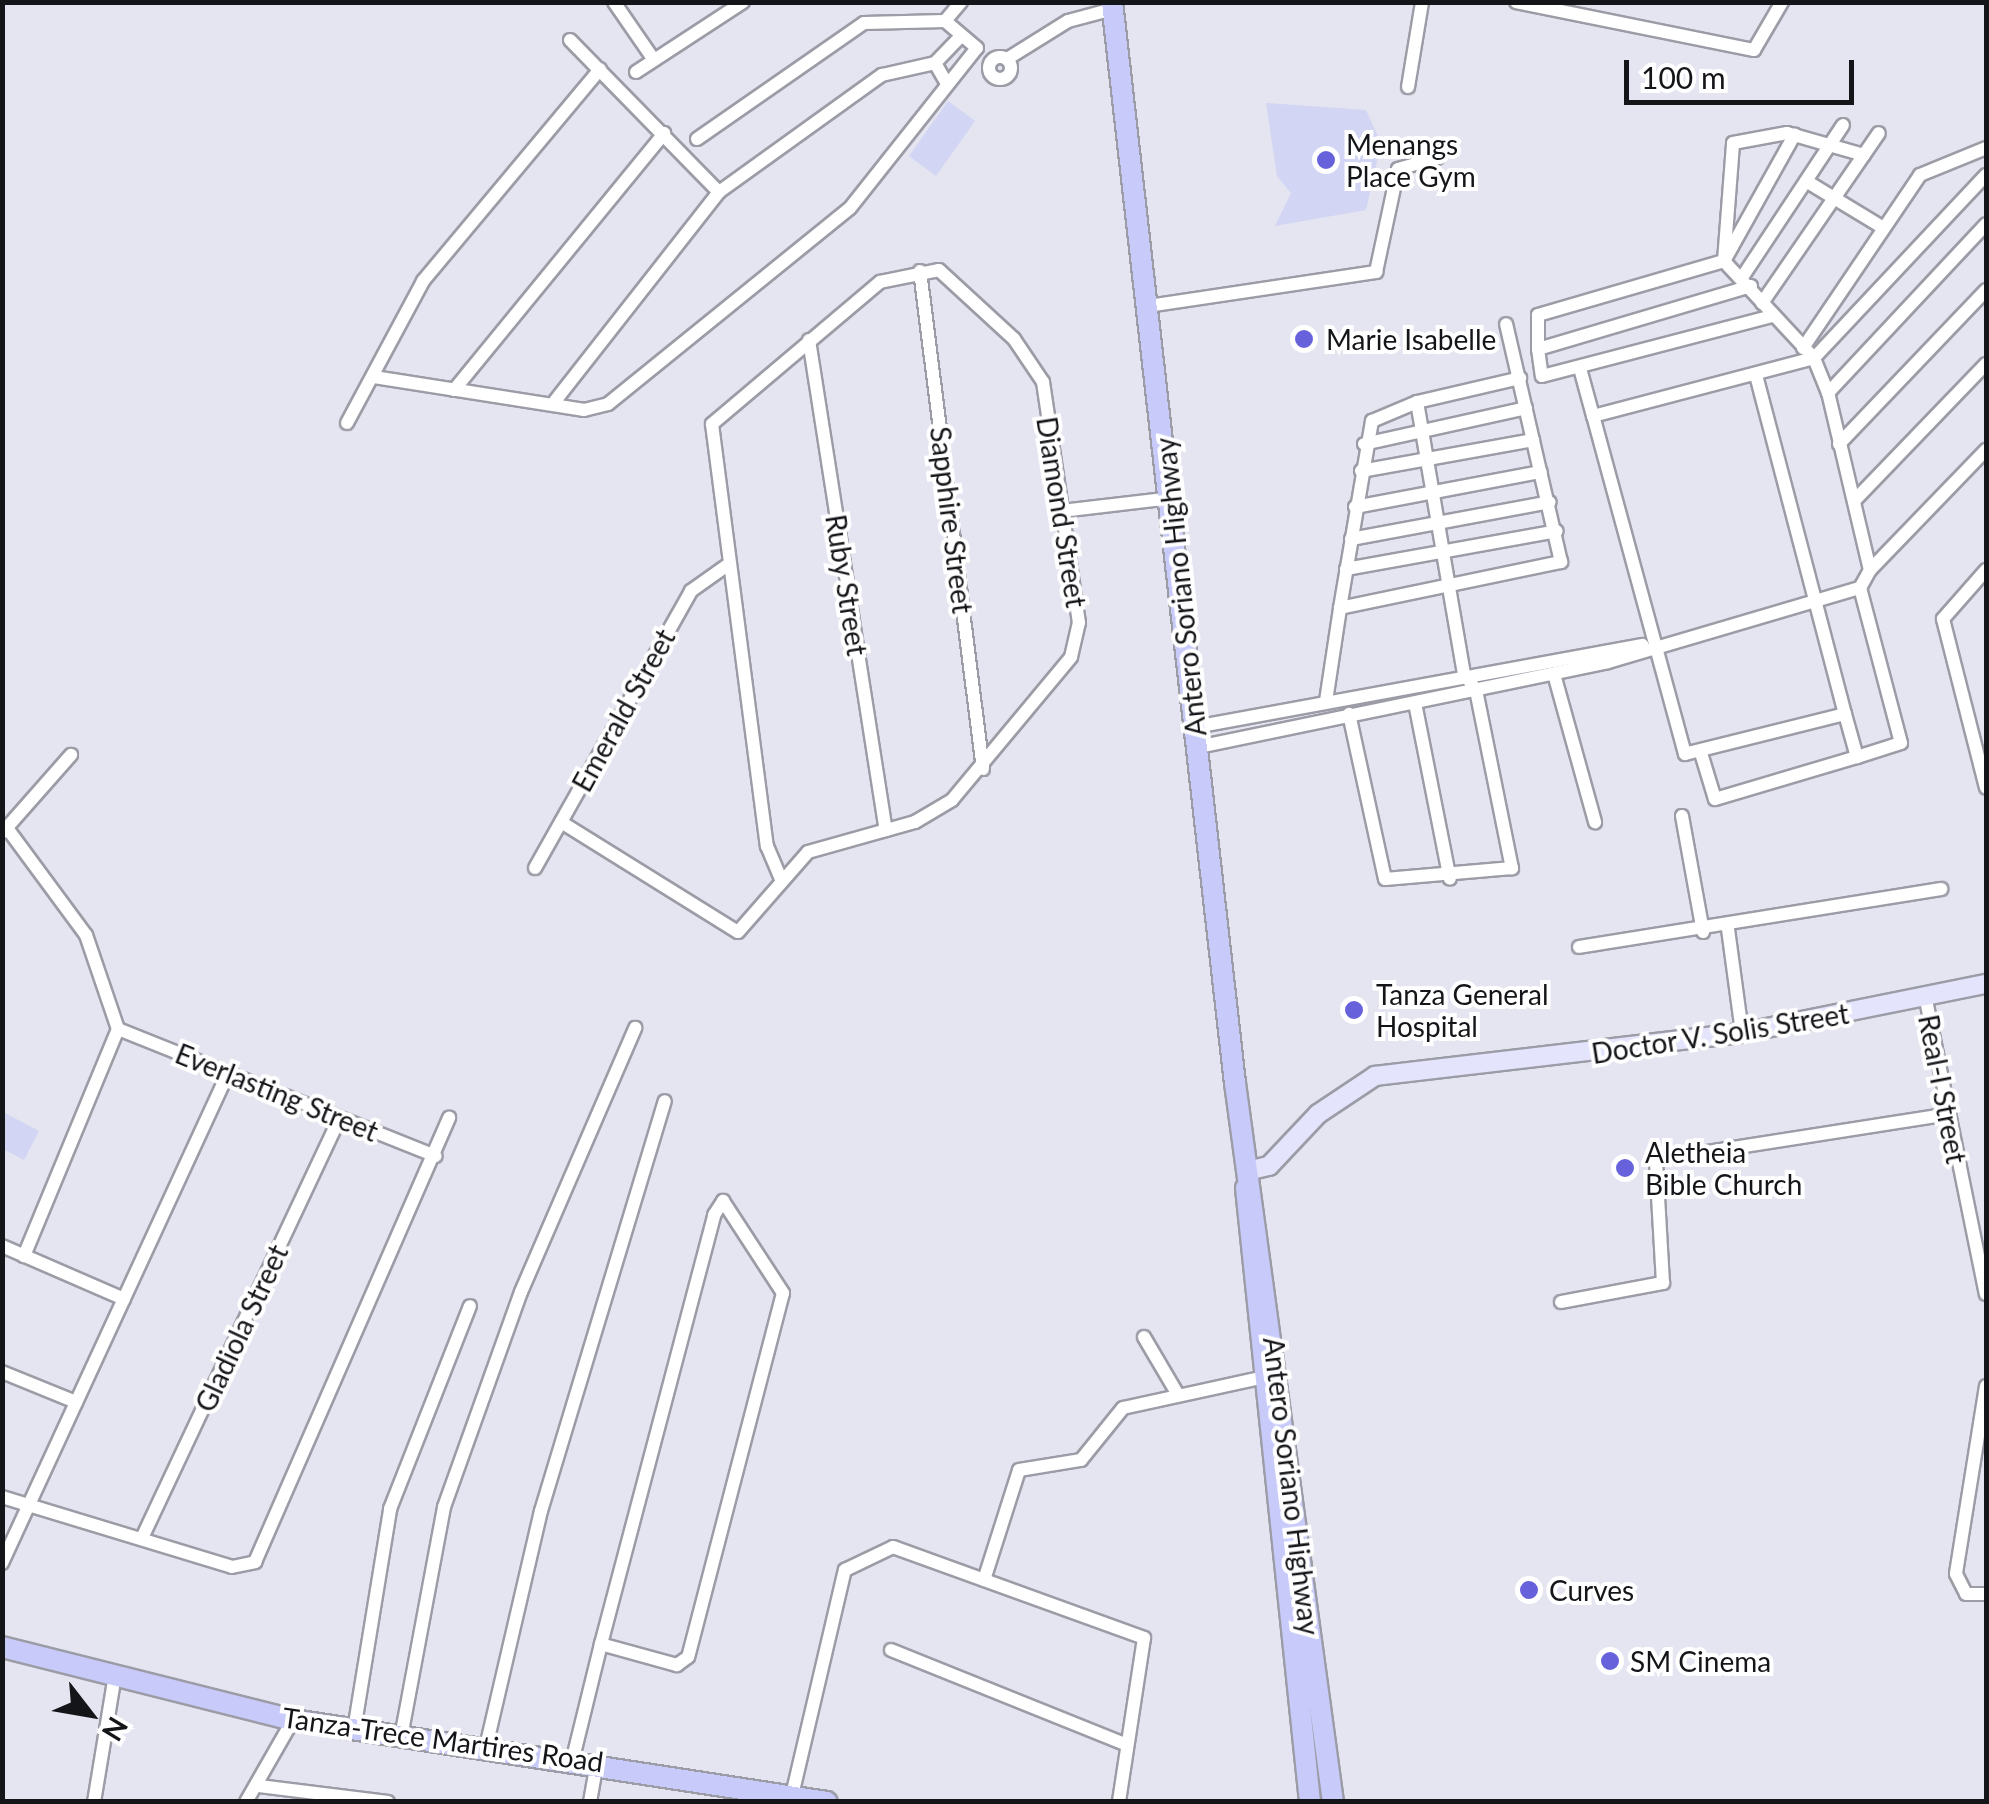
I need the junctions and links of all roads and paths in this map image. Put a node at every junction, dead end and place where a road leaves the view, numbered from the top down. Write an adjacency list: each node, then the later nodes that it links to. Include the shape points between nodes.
1 (614, 2): 12 (street)
2 (743, 2): 12 (street)
3 (961, 2): 8 (street)
4 (1422, 2): 17 (street)
5 (1516, 2): 6 (street, via 1754,50)
6 (1782, 2)
7 (1113, 6): 11 (street, via 1068,20 1000,59); 38 (main road, Antero Soriano Highway)
8 (946, 21): 9 (street); 22 (street, via 864,23)
9 (961, 36): 11 (street); 13 (street)
10 (570, 40): 14 (street)
11 (977, 48): 16 (street)
12 (654, 60): 15 (street)
13 (935, 63): 16 (street); 29 (street, via 882,75)
14 (600, 68): 19 (street); 48 (street, via 423,281)
15 (636, 72)
16 (946, 82): 52 (street, via 835,221 608,404 584,410)
17 (1408, 87)
18 (1843, 125): 23 (street)
19 (664, 133): 29 (street); 50 (street)
20 (1879, 133): 25 (street)
21 (1795, 134): 23 (street); 33 (street); 33 (street, via 1733,143)
22 (697, 139)
23 (1830, 145): 25 (street); 28 (street)
24 (1986, 148): 32 (street, via 1928,167)
25 (1864, 156): 30 (street)
26 (1437, 158): 38 (street, via 1398,170 1376,272)
27 (1986, 175): 44 (street)
28 (1806, 181): 30 (street); 35 (street)
29 (720, 192): 52 (street)
30 (1834, 198): 32 (street); 37 (street)
31 (1986, 224): 51 (street)
32 (1882, 227): 42 (street)
33 (1724, 261): 35 (street); 43 (street, via 1538,315)
34 (920, 270): 41 (street, via 880,282); 70 (street, Diamond Street, via 952,277 1037,366); 97 (street, Sapphire Street)
35 (1747, 281): 37 (street); 43 (street)
36 (1986, 290): 60 (street)
37 (1762, 303): 39 (street)
38 (1148, 306): 66 (main road, Antero Soriano Highway)
39 (1772, 316): 42 (street); 46 (street)
40 (1506, 324): 49 (street)
41 (809, 340): 75 (street, via 712,424); 103 (street, Ruby Street)
42 (1803, 348): 44 (street)
43 (1538, 349): 46 (street, via 1545,378)
44 (1814, 358): 47 (street); 51 (street)
45 (1986, 364): 67 (street)
46 (1580, 372): 55 (street)
47 (1756, 376): 55 (street); 81 (street)
48 (374, 377): 50 (street); 56 (street)
49 (1520, 378): 53 (street); 54 (street)
50 (454, 390): 52 (street)
51 (1828, 393): 60 (street)
52 (555, 401)
53 (1417, 402): 57 (street); 59 (street, via 1376,414)
54 (1526, 408): 57 (street); 58 (street)
55 (1593, 416): 83 (street)
56 (347, 423)
57 (1421, 431): 59 (street); 62 (street)
58 (1533, 440): 62 (street); 64 (street)
59 (1364, 444): 63 (street)
60 (1840, 444): 67 (street)
61 (1986, 450): 77 (street)
62 (1425, 459): 63 (street); 65 (street)
63 (1362, 471): 69 (street)
64 (1541, 472): 65 (street); 68 (street)
65 (1430, 494): 69 (street); 71 (street)
66 (1171, 498): 70 (street); 93 (main road, Antero Soriano Highway)
67 (1854, 501): 77 (street)
68 (1550, 502): 71 (street); 72 (street)
69 (1355, 507): 73 (street)
70 (1061, 511): 97 (street, Diamond Street, via 1077,646)
71 (1434, 523): 73 (street); 74 (street)
72 (1557, 531): 74 (street); 79 (street, via 1556,564)
73 (1351, 539): 76 (street)
74 (1441, 555): 76 (street); 79 (street)
75 (726, 566): 100 (street, Emerald Street, via 691,591); 105 (street, via 769,856)
76 (1346, 570): 82 (street)
77 (1870, 570): 80 (street)
78 (1986, 570): 98 (street, via 1944,619)
79 (1448, 588): 82 (street); 86 (street)
80 (1860, 588): 81 (street); 96 (street, via 1902,738 1896,748)
81 (1815, 602): 83 (street); 92 (street)
82 (1340, 608): 89 (street)
83 (1651, 644): 84 (street); 85 (street); 94 (street, via 1680,750)
84 (1591, 648): 85 (street); 86 (street)
85 (1594, 665): 87 (street)
86 (1464, 674): 88 (street); 89 (street)
87 (1554, 674): 88 (street); 101 (street)
88 (1476, 690): 90 (street); 106 (street, via 1513,862)
89 (1326, 701): 93 (street)
90 (1414, 703): 91 (street); 106 (street)
91 (1349, 714): 93 (street); 106 (street, via 1384,879)
92 (1845, 714): 94 (street); 96 (street)
93 (1196, 737): 122 (main road, Antero Soriano Highway)
94 (1701, 753): 96 (street, via 1715,798)
95 (71, 755): 102 (street)
96 (1857, 757)
97 (983, 770): 103 (street, Diamond Street, via 936,812)
98 (1986, 788)
99 (1682, 816): 109 (street)
100 (561, 822): 104 (street, Emerald Street); 105 (street, Diamond Street, via 730,932)
101 (1595, 822)
102 (5, 830): 113 (street, via 86,935)
103 (886, 830): 105 (street, Diamond Street, via 819,846)
104 (535, 868)
105 (780, 877)
106 (1450, 879)
107 (1941, 889): 108 (street)
108 (1728, 929): 109 (street); 115 (street)
109 (1703, 932): 110 (street)
110 (1579, 947)
111 (1986, 984): 112 (street, Doctor V. Solis Street)
112 (1926, 1000): 115 (street, Doctor V. Solis Street); 118 (street, Real-I Street)
113 (118, 1028): 116 (street, Everlasting Street); 124 (street)
114 (636, 1028): 149 (street, via 521,1292 444,1508)
115 (1742, 1033): 122 (street, Doctor V. Solis Street, via 1375,1076 1318,1114 1269,1166)
116 (228, 1073): 119 (street, Everlasting Street); 127 (street)
117 (666, 1101): 151 (street, via 541,1510)
118 (1945, 1116): 125 (street, Real-I Street); 128 (street, via 1656,1160 1663,1283)
119 (340, 1118): 121 (street, Everlasting Street); 139 (street, Gladiola Street)
120 (449, 1118): 121 (street)
121 (436, 1156): 139 (street, via 255,1562 232,1566)
122 (1247, 1171): 132 (main road, Antero Soriano Highway, via 1244,1223); 166 (main road, Antero Soriano Highway)
123 (2, 1246): 124 (street)
124 (24, 1256): 127 (street)
125 (1985, 1270): 126 (street, Real-I Street)
126 (1986, 1294)
127 (124, 1299): 135 (street)
128 (1561, 1302)
129 (470, 1306): 148 (street, via 390,1509)
130 (1144, 1337): 134 (street)
131 (2, 1372): 135 (street)
132 (1261, 1378): 134 (street); 165 (main road, Antero Soriano Highway)
133 (1986, 1386): 136 (street)
134 (1177, 1393): 141 (street, via 1123,1408 1082,1460 1019,1470)
135 (76, 1402): 138 (street)
136 (1980, 1482): 142 (street, via 1956,1574 1966,1594)
137 (2, 1497): 138 (street)
138 (28, 1508): 139 (street); 140 (street)
139 (142, 1538)
140 (2, 1563)
141 (984, 1580): 150 (street, via 1144,1638); 156 (street, via 893,1547 845,1570)
142 (1986, 1594)
143 (601, 1644): 143 (street, via 714,1215 723,1200 783,1293 688,1658 678,1665); 152 (street)
144 (2, 1647): 146 (main road, Tanza-Trece Martires Road)
145 (891, 1650): 150 (street)
146 (114, 1675): 147 (main road, Tanza-Trece Martires Road); 158 (street)
147 (293, 1720): 148 (main road, Tanza-Trece Martires Road); 155 (street)
148 (354, 1730): 149 (main road, Tanza-Trece Martires Road)
149 (401, 1738): 151 (main road, Tanza-Trece Martires Road)
150 (1127, 1744): 164 (street)
151 (486, 1747): 152 (main road, Tanza-Trece Martires Road)
152 (573, 1758): 153 (main road, Tanza-Trece Martires Road)
153 (598, 1761): 154 (main road, Tanza-Trece Martires Road); 161 (street)
154 (722, 1780): 156 (main road, Tanza-Trece Martires Road); 162 (street)
155 (259, 1786): 157 (street); 159 (street)
156 (793, 1792): 163 (main road, Tanza-Trece Martires Road)
157 (363, 1800): 160 (street)
158 (94, 1802)
159 (246, 1802)
160 (388, 1802)
161 (590, 1802)
162 (718, 1802)
163 (828, 1802)
164 (1119, 1802)
165 (1310, 1802)
166 (1333, 1802)

